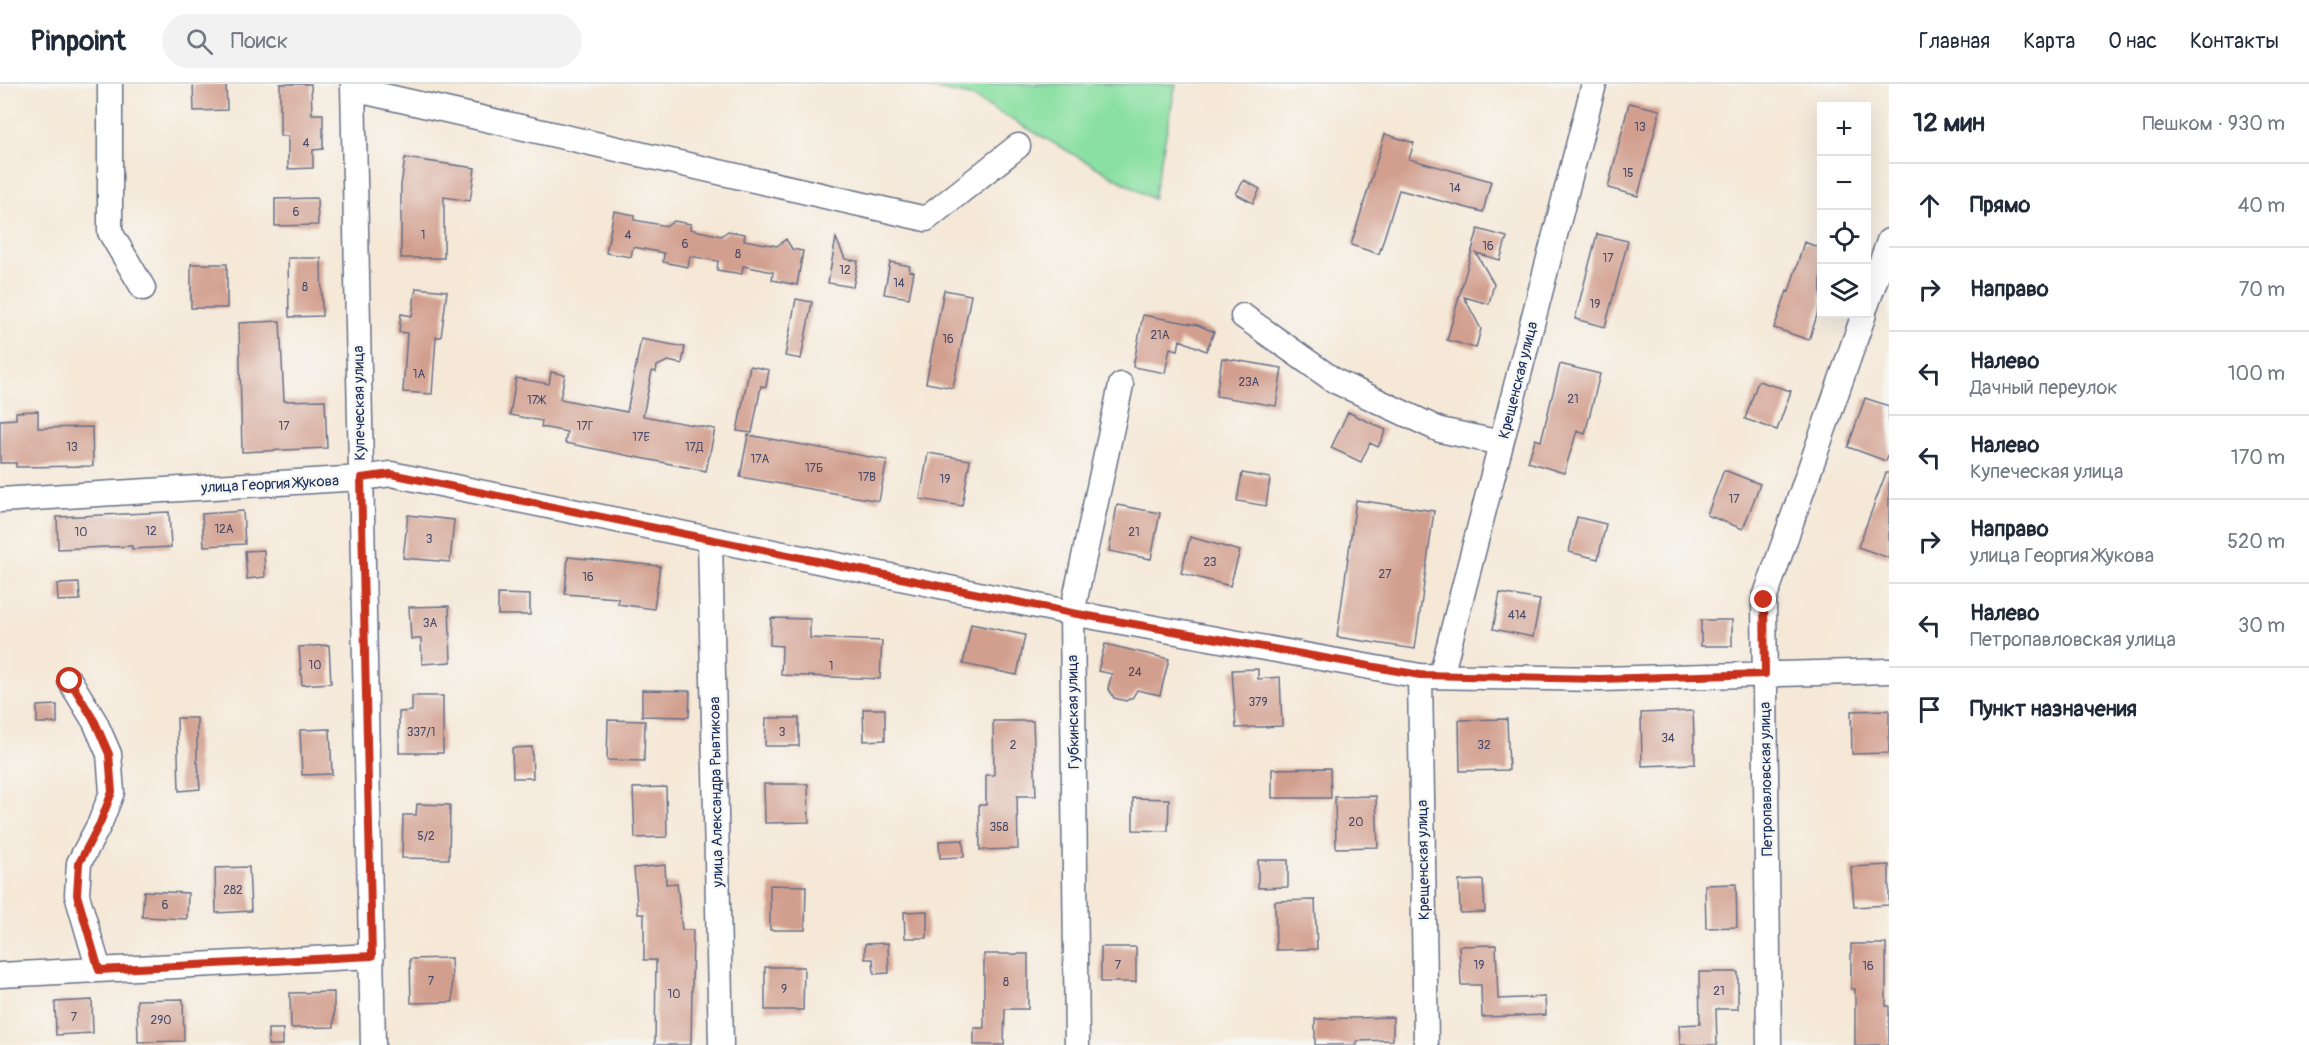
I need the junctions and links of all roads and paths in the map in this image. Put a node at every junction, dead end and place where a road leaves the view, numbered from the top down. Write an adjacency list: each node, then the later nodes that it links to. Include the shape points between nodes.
1 (110, 84): 6 (street, via 110,232)
2 (1594, 84): 11 (street, Крещенская улица)
3 (353, 86): 4 (street, via 926,219); 12 (street, Купеческая улица)
4 (1018, 146)
5 (1889, 241): 7 (street)
6 (143, 288)
7 (1871, 292)
8 (1243, 316): 11 (street, via 1335,381 1440,430)
9 (1863, 318): 17 (street, Петропавловская улица, via 1764,600)
10 (1121, 385): 15 (street, Губкинская улица)
11 (1501, 443): 18 (street, Крещенская улица)
12 (361, 478): 13 (street, улица Георгия Жукова); 14 (street, улица Георгия Жукова, via 391,474); 20 (street, Купеческая улица)
13 (0, 500)
14 (710, 539): 15 (street, улица Георгия Жукова); 24 (street, улица Александра Рывтикова)
15 (1072, 613): 18 (street, улица Георгия Жукова); 25 (street, Губкинская улица)
16 (1889, 671): 17 (street, улица Георгия Жукова)
17 (1765, 674): 18 (street, улица Георгия Жукова, via 1600,679); 27 (street, Петропавловская улица)
18 (1430, 676): 26 (street, Крещенская улица)
19 (70, 681): 21 (street, via 109,754 112,792 79,863 77,895)
20 (372, 956): 21 (street); 23 (street, Купеческая улица)
21 (99, 970): 22 (street)
22 (0, 975)
23 (373, 1045)
24 (721, 1045)
25 (1077, 1045)
26 (1426, 1045)
27 (1769, 1045)

